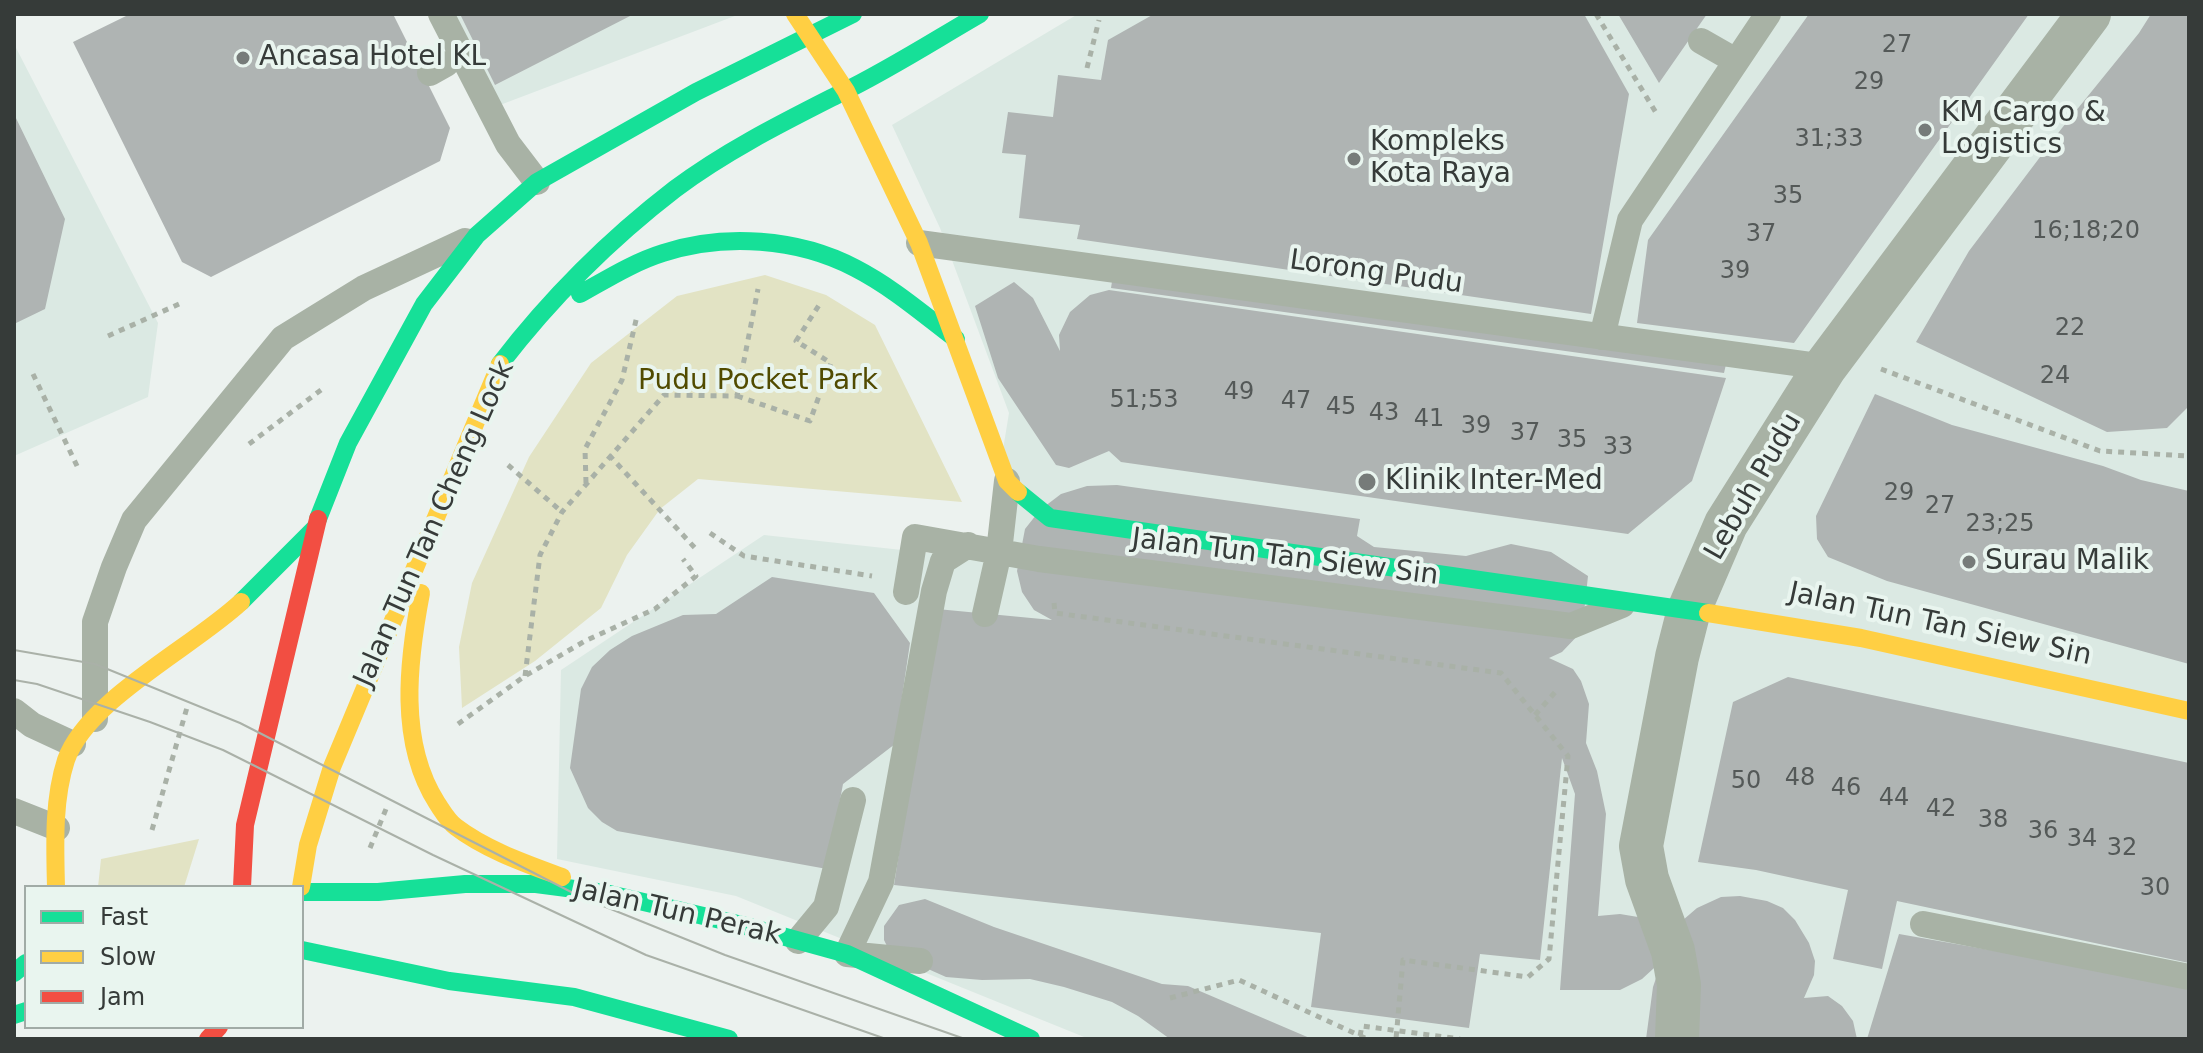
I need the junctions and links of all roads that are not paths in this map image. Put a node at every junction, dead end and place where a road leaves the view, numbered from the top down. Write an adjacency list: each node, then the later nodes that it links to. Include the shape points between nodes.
1 (441, 14): 11 (lane, via 508,144)
2 (795, 14): 7 (main road, Jalan Tun Tan Siew Sin)
3 (853, 14): 7 (main road)
4 (980, 14): 10 (main road, Jalan Tun Tan Cheng Lock)
5 (1768, 14): 9 (lane)
6 (2089, 14): 17 (street, Lebuh Pudu)
7 (808, 37): 10 (main road, Jalan Tun Tan Siew Sin); 11 (main road, via 696,92)
8 (1701, 41): 9 (lane)
9 (1736, 61): 15 (lane, via 1630,220)
10 (846, 91): 13 (main road, Jalan Tun Tan Siew Sin); 14 (main road, Jalan Tun Tan Cheng Lock, via 776,125 676,188 592,260)
11 (537, 182): 12 (main road)
12 (477, 235): 20 (main road, via 424,304 391,363 348,443); 29 (lane, via 364,288 283,338 134,520 95,622)
13 (919, 243): 15 (lane, Lorong Pudu, via 1554,324); 16 (main road, Jalan Tun Tan Siew Sin)
14 (523, 335): 16 (main road, via 630,266 697,245 767,242 838,260 894,292); 19 (main road, Jalan Tun Tan Cheng Lock, via 500,364)
15 (1602, 337): 17 (lane, Lorong Pudu)
16 (956, 339): 18 (main road, Jalan Tun Tan Siew Sin)
17 (1831, 359): 25 (street, Lebuh Pudu, via 1726,524)
18 (1007, 481): 22 (lane, Jalan Tun Tan Siew Sin); 24 (main road, Jalan Tun Tan Siew Sin, via 1050,518)
19 (440, 505): 36 (main road, Jalan Tun Tan Cheng Lock, via 332,767 308,845); 38 (main road, via 410,669 412,726 426,781 448,821 531,865)
20 (315, 528): 29 (main road, via 241,602 142,676); 35 (main road, via 245,825)
21 (968, 545): 22 (lane); 23 (lane, via 914,546); 42 (lane, via 943,561 934,591 881,882)
22 (999, 552): 24 (lane, Jalan Tun Tan Siew Sin, via 1571,626); 26 (lane)
23 (906, 592)
24 (1629, 602): 25 (main road, Jalan Tun Tan Siew Sin)
25 (1689, 610): 28 (main road, Jalan Tun Tan Siew Sin, via 1861,638); 47 (street, Lebuh Pudu, via 1641,846 1673,951 1679,985)
26 (985, 614)
27 (14, 711): 30 (lane)
28 (2189, 711)
29 (95, 719): 30 (main road)
30 (73, 744): 33 (main road, via 60,784)
31 (853, 800): 40 (lane, via 826,907)
32 (14, 811): 33 (lane)
33 (57, 828): 34 (main road)
34 (56, 885)
35 (242, 885)
36 (303, 885)
37 (304, 890): 38 (main road, Jalan Tun Perak, via 536,884)
38 (605, 893): 40 (main road, Jalan Tun Perak)
39 (1923, 924): 44 (lane)
40 (798, 941): 42 (main road, Jalan Tun Perak)
41 (304, 950): 45 (main road, via 449,981 574,997)
42 (847, 954): 43 (lane); 46 (main road, Jalan Tun Perak)
43 (920, 961)
44 (2189, 977)
45 (729, 1039)
46 (1031, 1039)
47 (1677, 1039)

